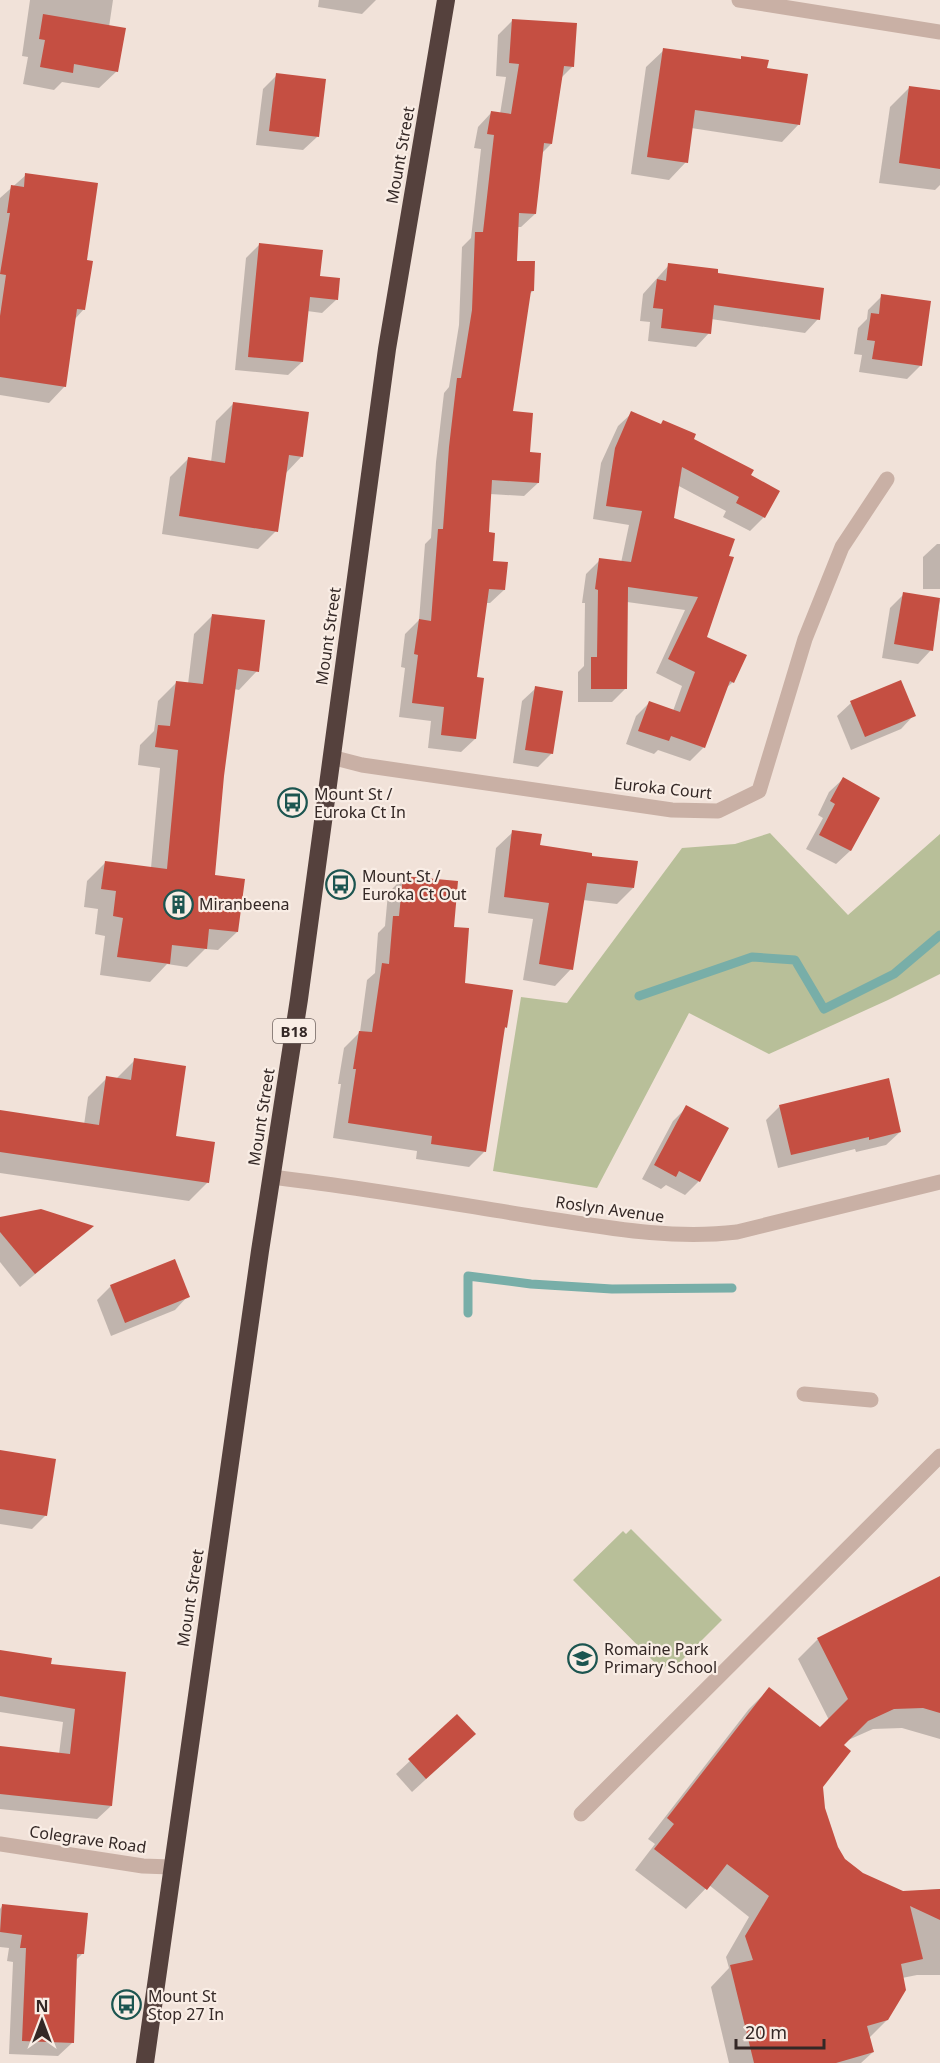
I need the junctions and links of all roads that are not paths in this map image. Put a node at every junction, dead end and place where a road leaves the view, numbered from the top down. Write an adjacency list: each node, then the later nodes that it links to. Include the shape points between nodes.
1 (446, 0): 5 (highway, Mount Street / B18, via 387,349)
2 (739, 0): 3 (street)
3 (940, 32)
4 (887, 479): 5 (street, Euroka Court, via 842,548 805,639 759,791 718,812 672,810 362,765)
5 (331, 757): 6 (highway, Mount Street / B18)
6 (271, 1177): 7 (street, Roslyn Avenue, via 596,1226 704,1236 737,1232); 13 (highway, Mount Street / B18)
7 (940, 1182)
8 (804, 1394): 9 (street)
9 (871, 1400)
10 (940, 1456): 11 (street)
11 (581, 1814)
12 (0, 1844): 13 (street, Colegrave Road)
13 (171, 1868): 14 (highway, Mount Street / B18)
14 (146, 2063)

